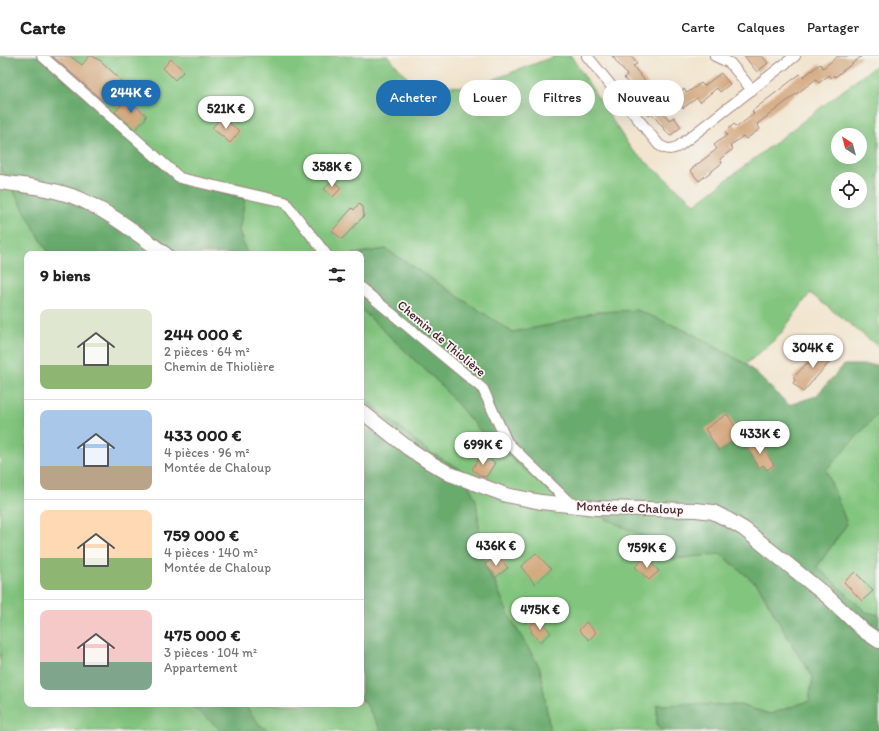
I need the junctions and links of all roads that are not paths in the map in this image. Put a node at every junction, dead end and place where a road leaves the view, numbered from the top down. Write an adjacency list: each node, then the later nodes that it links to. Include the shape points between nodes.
1 (42, 56): 8 (street, via 180,178 285,202)
2 (587, 56): 5 (street, via 655,141 666,149 679,146)
3 (715, 56): 5 (street, via 730,63)
4 (795, 56): 5 (street)
5 (752, 90)
6 (0, 182): 7 (main road, via 39,187 89,203)
7 (161, 251)
8 (324, 251)
9 (364, 291): 11 (street, Chemin de Thiolière, via 482,389 507,442)
10 (364, 412): 11 (main road, Montée de Chaloup, via 408,448 450,474 506,495)
11 (573, 506): 12 (main road, Montée de Chaloup, via 696,510 713,512 727,518 744,528 828,597 860,628)
12 (879, 641)

